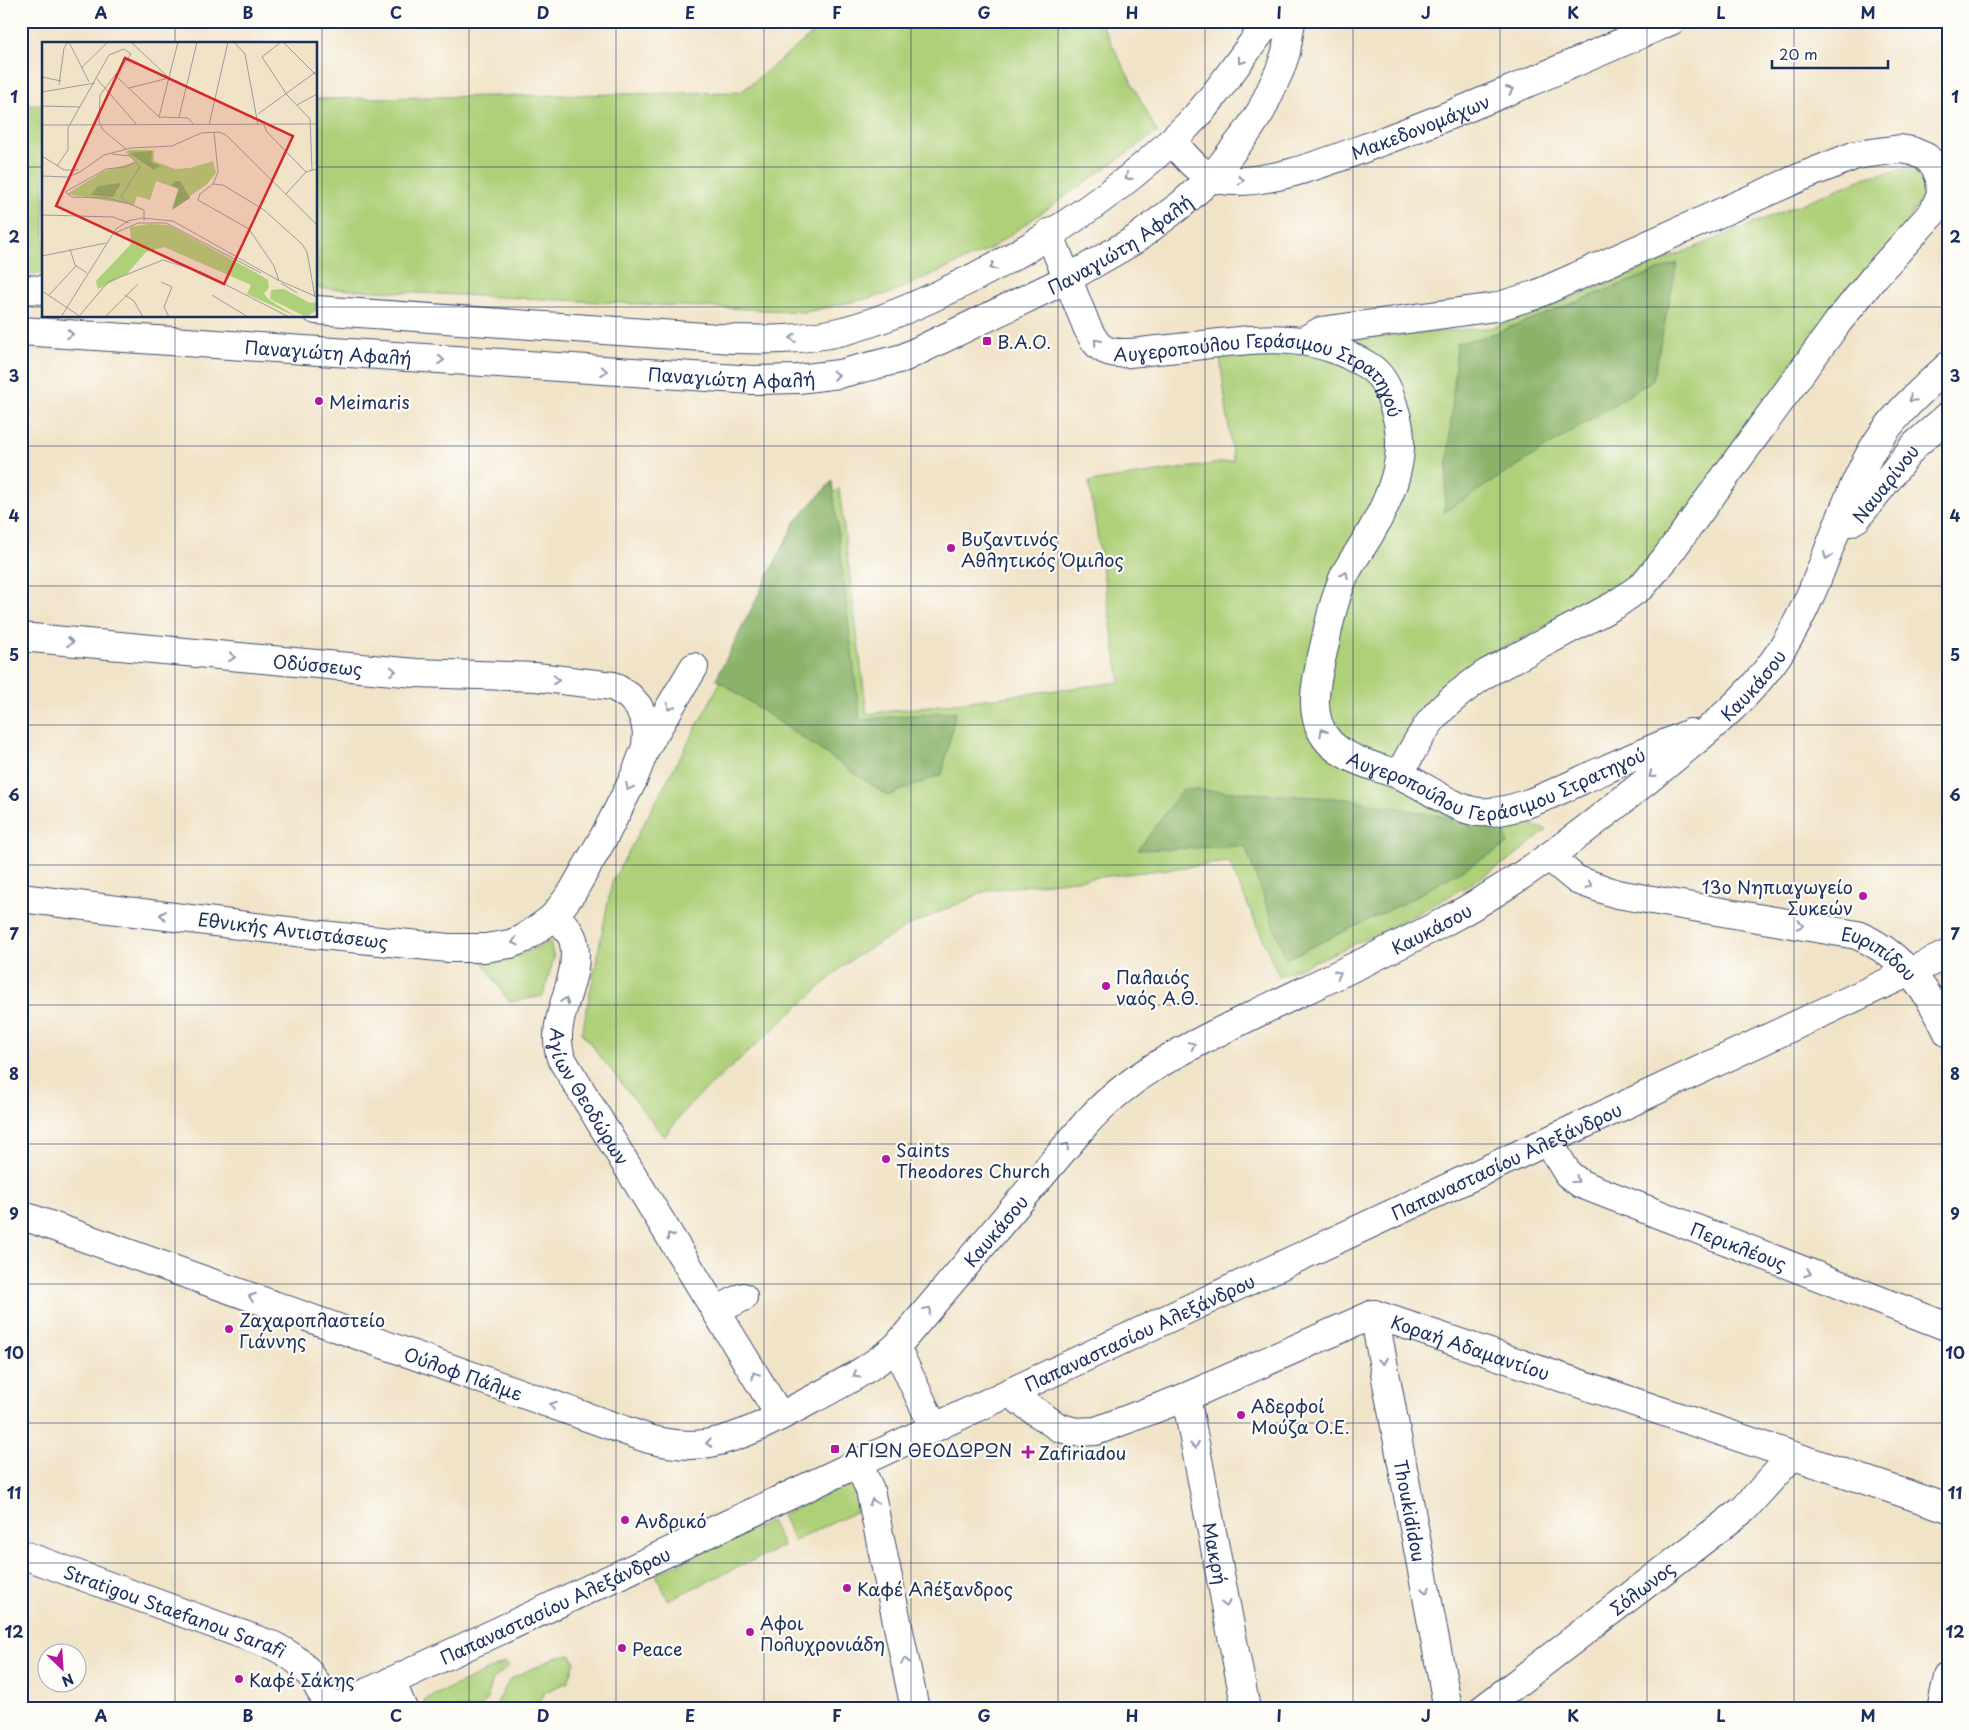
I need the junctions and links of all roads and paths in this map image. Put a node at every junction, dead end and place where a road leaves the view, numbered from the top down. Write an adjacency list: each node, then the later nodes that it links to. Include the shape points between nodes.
1 (1270, 21): 4 (street, Παναγιώτη Αφαλή, one-way to 4, via 1212,99)
2 (1291, 21): 5 (street, Παναγιώτη Αφαλή, via 1286,52 1273,88 1248,131)
3 (1671, 21): 5 (street, Μακεδονομάχων, one-way to 3, via 1252,180 1343,156 1429,124)
4 (1172, 141): 5 (street, via 1191,162); 6 (street, Παναγιώτη Αφαλή, one-way to 6, via 1117,186)
5 (1212, 178): 7 (street, Παναγιώτη Αφαλή, via 1133,241)
6 (1049, 233): 7 (street, Αυγεροπούλου Γεράσιμου Στρατηγού); 10 (street, Παναγιώτη Αφαλή, one-way to 10, via 983,273 908,309 852,329 797,338 733,339)
7 (1067, 279): 11 (street, Παναγιώτη Αφαλή, one-way to 7, via 777,380 839,374 903,358); 12 (street, Αυγεροπούλου Γεράσιμου Στρατηγού, one-way to 7, via 1255,340 1111,352 1094,340)
8 (21, 289): 9 (street)
9 (42, 290)
10 (318, 310)
11 (21, 330)
12 (1303, 341): 20 (street, Αυγεροπούλου Γεράσιμου Στρατηγού, one-way to 12, via 1349,756 1333,746 1320,728 1315,690 1336,598 1394,483 1400,453 1399,421 1389,390 1371,368 1342,352); 20 (street, via 1321,331 1346,326 1510,304 1856,155 1900,149 1912,151 1932,163 1940,179 1941,194 1933,212 1838,322 1649,579 1615,606 1474,682 1431,722 1416,742)
13 (1948, 366): 15 (street, Καυκάσου, one-way to 15, via 1906,406 1883,434 1862,469)
14 (1948, 416): 15 (street, Ναυαρίνου, via 1915,445 1857,518 1850,522)
15 (1841, 520): 18 (street, Καυκάσου, one-way to 18, via 1808,601 1785,644 1755,684)
16 (21, 638): 19 (street, Οδύσσεως, one-way to 19, via 416,673 536,677 613,686 630,696 638,706 647,732)
17 (694, 667): 19 (street, one-way to 19)
18 (1717, 722): 20 (street, Αυγεροπούλου Γεράσιμου Στρατηγού, via 1543,798 1498,811 1465,808); 21 (street, Καυκάσου, one-way to 21)
19 (646, 747): 23 (street, one-way to 23, via 606,833 573,891)
20 (1399, 775)
21 (1549, 857): 25 (street, Ευριπίδου, one-way to 25, via 1576,880 1617,894 1857,935 1876,945); 33 (street, Καυκάσου, one-way to 21, via 1086,1122 1120,1089 1184,1049 1444,922 1501,890)
22 (21, 898): 23 (street, Εθνικής Αντιστάσεως, one-way to 22, via 517,942 467,949 312,934)
23 (555, 915): 30 (street, Αγίων Θεοδώρων, one-way to 23, via 561,1058 557,1030 569,988 574,943 569,931)
24 (1948, 954): 25 (street, Παπαναστασίου Αλεξάνδρου)
25 (1909, 972): 26 (street, Ευριπίδου, via 1933,1002); 27 (street, Παπαναστασίου Αλεξάνδρου)
26 (1948, 1033)
27 (1548, 1141): 32 (street, Περικλέους, one-way to 32, via 1568,1174 1581,1184); 34 (street, Παπαναστασίου Αλεξάνδρου)
28 (21, 1215): 36 (street, Ούλοφ Πάλμε, one-way to 28, via 733,1438 707,1444 667,1444)
29 (743, 1297): 30 (street)
30 (716, 1311): 36 (street, Αγίων Θεοδώρων, one-way to 30)
31 (1374, 1314): 35 (street, Κοραή Αδαμαντίου); 38 (street, Κοραή Αδαμαντίου); 48 (street, Thoukididou, one-way to 48)
32 (1948, 1327)
33 (896, 1347): 36 (street, Ούλοφ Πάλμε, one-way to 36, via 864,1371); 37 (street)
34 (1009, 1393): 35 (street, Κοραή Αδαμαντίου, via 1058,1427 1075,1432 1096,1431); 37 (street, Παπαναστασίου Αλεξάνδρου)
35 (1186, 1397): 47 (street, Μακρή, one-way to 47)
36 (780, 1416)
37 (934, 1428): 39 (street, Παπαναστασίου Αλεξάνδρου)
38 (1792, 1456): 40 (street, Κοραή Αδαμαντίου); 49 (street, Σόλωνος, via 1744,1509)
39 (858, 1463): 43 (street, Παπαναστασίου Αλεξάνδρου); 46 (street, one-way to 39, via 870,1490)
40 (1948, 1508)
41 (21, 1554): 44 (street, Stratigou Staefanou Sarafi, via 274,1646 306,1667)
42 (1948, 1677): 50 (street)
43 (391, 1681): 44 (street, Παπαναστασίου Αλεξάνδρου); 45 (street)
44 (332, 1709)
45 (403, 1709)
46 (915, 1709)
47 (1246, 1709)
48 (1448, 1709)
49 (1484, 1709)
50 (1941, 1709)

